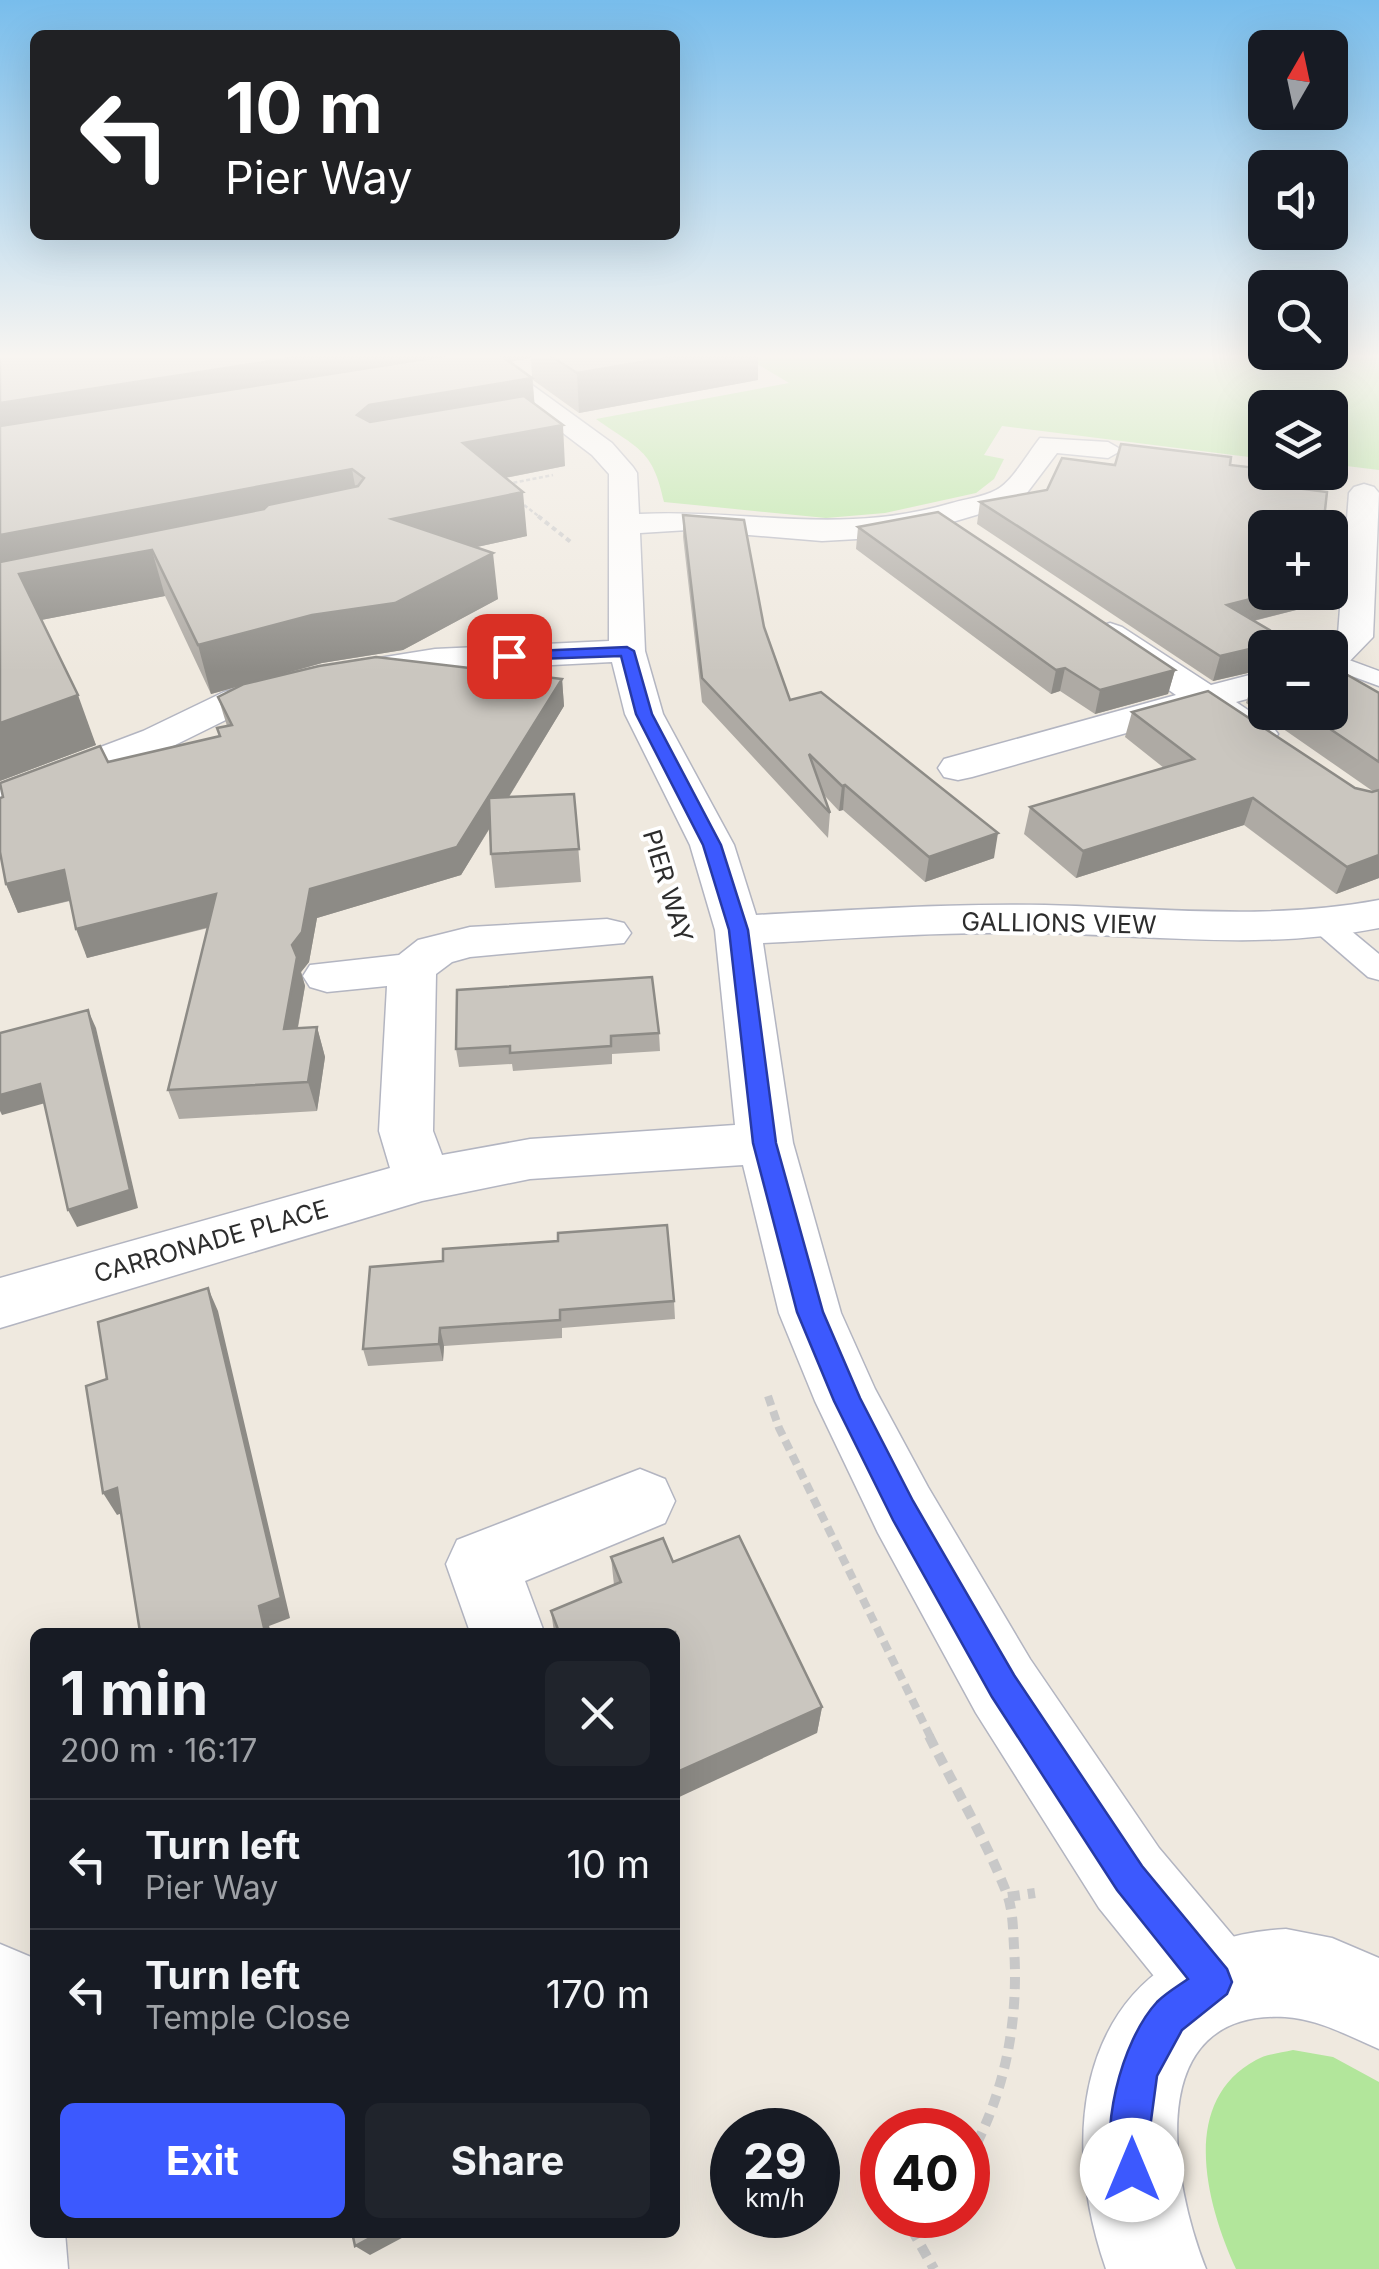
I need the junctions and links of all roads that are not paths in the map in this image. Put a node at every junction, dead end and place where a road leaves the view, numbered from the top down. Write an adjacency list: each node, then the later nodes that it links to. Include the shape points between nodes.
1 (613, 460): 5 (street, PIER WAY, via 623,473)
2 (1037, 460): 4 (street, via 1009,496)
3 (1364, 493): 8 (street, via 1355,637)
4 (938, 518): 5 (street, via 822,532 702,522); 6 (street)
5 (626, 524): 9 (street, PIER WAY)
6 (980, 546)
7 (1077, 612): 13 (street)
8 (1348, 643)
9 (627, 651): 16 (street, via 435,660 323,678 237,700 157,739); 19 (street, PIER WAY, via 644,714 712,845)
10 (1348, 667): 11 (lane)
11 (1379, 679)
12 (1248, 687): 13 (street)
13 (1207, 700): 14 (street); 15 (street)
14 (1283, 751)
15 (958, 768)
16 (0, 799)
17 (1379, 914): 18 (street, GALLIONS VIEW)
18 (1327, 926): 19 (street, GALLIONS VIEW, via 1044,919); 22 (lane)
19 (738, 930): 24 (street, PIER WAY)
20 (607, 933): 21 (street, via 470,942 435,951)
21 (412, 969): 23 (street); 25 (street, via 406,1131)
22 (1379, 970)
23 (327, 976)
24 (765, 1143): 25 (street, CARRONADE PLACE, via 530,1159); 29 (street, PIER WAY, via 810,1312 903,1510 1003,1686 1129,1878)
25 (422, 1180): 26 (street, CARRONADE PLACE)
26 (0, 1303)
27 (640, 1501): 28 (street, via 482,1564)
28 (506, 1628)
29 (1214, 1982): 31 (street, via 1276,1969 1344,1983); 34 (street, via 1169,2016 1139,2072 1128,2143 1139,2226)
30 (0, 1988): 32 (street)
31 (1379, 2004)
32 (21, 2086): 33 (street)
33 (18, 2269)
34 (1156, 2269)

